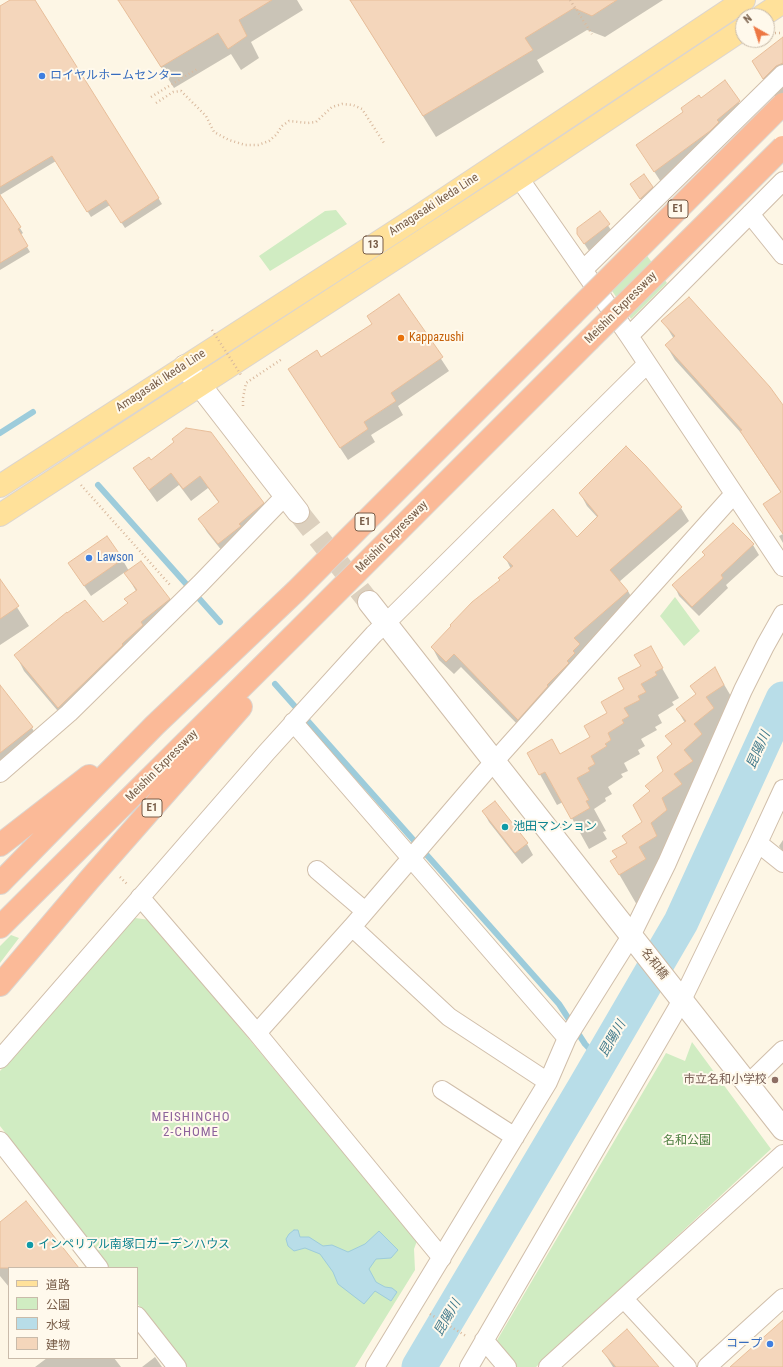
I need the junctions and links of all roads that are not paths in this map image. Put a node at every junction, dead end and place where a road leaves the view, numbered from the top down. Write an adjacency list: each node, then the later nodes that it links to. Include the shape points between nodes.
1 (744, 0): 15 (main road, Amagasaki Ikeda Line / 13, via 412,220)
2 (783, 2): 3 (main road)
3 (774, 8)
4 (735, 34): 8 (main road, Amagasaki Ikeda Line / 13)
5 (783, 74): 12 (street)
6 (783, 104): 27 (highway, E1, bridge, via 296,591)
7 (783, 147): 25 (highway, Meishin Expressway / E1, bridge)
8 (519, 178): 12 (street); 16 (main road, Amagasaki Ikeda Line / 13)
9 (783, 181): 10 (street)
10 (750, 214): 11 (street); 13 (street)
11 (783, 255)
12 (583, 270): 13 (street)
13 (629, 336): 14 (street)
14 (646, 364): 18 (street); 24 (street)
15 (185, 366): 16 (street); 17 (main road, Amagasaki Ikeda Line / 13)
16 (200, 385): 19 (street); 20 (main road, Amagasaki Ikeda Line / 13)
17 (0, 486)
18 (734, 494): 21 (street); 28 (street)
19 (292, 504): 29 (street, via 189,594 69,713)
20 (0, 515)
21 (783, 567)
22 (369, 602): 24 (street, 名和橋)
23 (783, 614): 41 (street, via 743,690)
24 (386, 623): 26 (street); 28 (street, 名和橋)
25 (300, 629): 39 (highway, Meishin Expressway / E1); 42 (highway, E1, via 251,695)
26 (298, 717): 33 (street); 37 (street)
27 (155, 725): 32 (highway, E1); 36 (highway, E1)
28 (495, 761): 33 (street); 41 (street, 名和橋)
29 (0, 773)
30 (783, 789): 31 (street)
31 (758, 844): 34 (street); 43 (street)
32 (0, 845)
33 (417, 852): 38 (street); 44 (street)
34 (783, 863)
35 (317, 870): 38 (street)
36 (0, 883)
37 (140, 897): 45 (street); 47 (street)
38 (365, 911): 40 (street)
39 (0, 927)
40 (352, 927): 45 (street); 48 (street, via 450,1017)
41 (635, 940): 43 (street, 名和橋); 44 (street)
42 (0, 985)
43 (676, 993): 49 (street, 名和橋); 60 (street)
44 (572, 1031): 48 (street)
45 (257, 1033): 55 (street)
46 (783, 1050): 49 (street)
47 (0, 1059)
48 (548, 1082): 52 (street)
49 (748, 1084): 51 (street, 名和橋)
50 (442, 1090): 52 (street)
51 (783, 1129)
52 (515, 1137): 55 (street)
53 (0, 1141): 56 (street)
54 (783, 1154): 58 (street)
55 (442, 1258): 62 (street)
56 (98, 1267)
57 (783, 1298): 67 (street)
58 (624, 1299): 65 (street); 66 (street)
59 (138, 1317): 61 (street)
60 (477, 1339): 63 (street); 64 (street)
61 (177, 1367)
62 (375, 1367)
63 (469, 1367)
64 (507, 1367)
65 (548, 1367)
66 (687, 1367)
67 (707, 1367)

